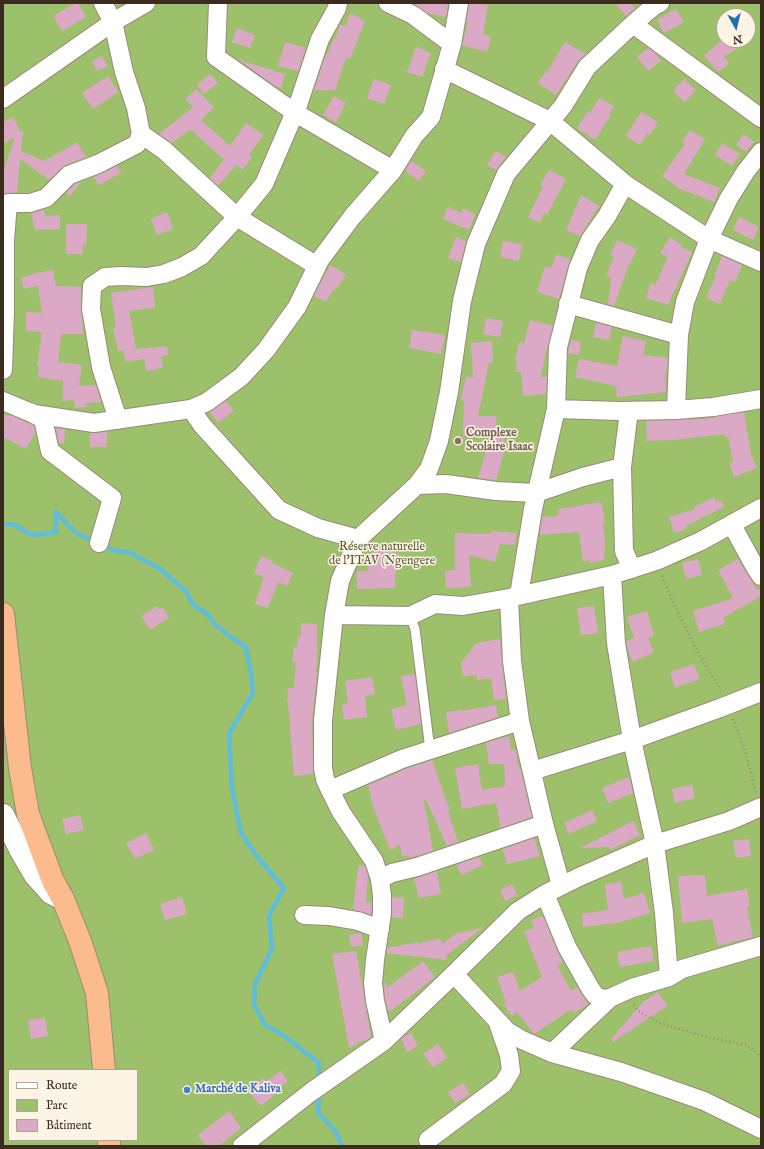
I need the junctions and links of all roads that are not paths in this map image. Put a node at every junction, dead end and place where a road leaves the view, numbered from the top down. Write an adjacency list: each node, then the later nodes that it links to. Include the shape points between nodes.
1 (103, 3): 8 (street)
2 (146, 3): 8 (street)
3 (218, 3): 13 (street, via 216,56)
4 (338, 3): 13 (street, via 320,39)
5 (388, 3): 10 (street, via 413,15)
6 (459, 3): 10 (street)
7 (656, 4): 9 (street)
8 (113, 22): 12 (street); 16 (street)
9 (633, 24): 14 (street); 15 (street, via 587,67 563,106)
10 (452, 44): 11 (street)
11 (444, 69): 15 (street); 18 (street, via 431,117 414,136)
12 (3, 99)
13 (294, 112): 18 (street); 21 (street, via 264,184)
14 (761, 118)
15 (550, 121): 19 (street); 36 (street, via 506,174 476,244 462,301 439,441 429,469)
16 (141, 134): 20 (street, via 137,144 98,164 69,175 46,198 30,203); 21 (street, via 164,150)
17 (761, 152): 22 (street, via 729,198)
18 (393, 170): 24 (street, via 352,217)
19 (626, 184): 22 (street); 25 (street, via 590,240 578,268)
20 (6, 204): 27 (street)
21 (237, 217): 24 (street); 34 (street, via 201,256 182,267 147,277 105,277 92,286 91,309 101,367)
22 (709, 239): 23 (street); 26 (street, via 685,302)
23 (761, 262)
24 (317, 266): 31 (street, via 297,307 266,350 241,377 207,402)
25 (568, 304): 26 (street); 30 (street, via 558,347)
26 (679, 335): 32 (street)
27 (3, 370)
28 (761, 399): 32 (street, via 713,408)
29 (3, 400): 34 (street, via 34,414 94,423); 41 (street, via 43,419 50,451 112,498)
30 (556, 409): 33 (street); 37 (street)
31 (191, 410): 34 (street); 40 (street, via 279,510 318,528)
32 (676, 410): 33 (street)
33 (629, 411): 35 (street)
34 (118, 420)
35 (622, 467): 37 (street); 42 (street, via 624,550)
36 (417, 485): 37 (street, via 446,484); 40 (street)
37 (536, 493): 45 (street)
38 (761, 508): 39 (street)
39 (732, 525): 42 (street, via 656,561); 44 (street)
40 (358, 539): 47 (street, via 340,581)
41 (100, 543)
42 (632, 569): 43 (street)
43 (612, 575): 45 (street); 51 (street, via 616,643)
44 (761, 576)
45 (514, 597): 48 (street, via 463,606 435,604); 50 (street, via 512,661)
46 (3, 614): 61 (highway, via 18,753 28,814 53,881)
47 (334, 615): 48 (street); 54 (street, via 323,720 323,768)
48 (410, 616): 52 (lane, via 415,629)
49 (761, 692): 51 (street)
50 (520, 721): 52 (street); 53 (street)
51 (632, 740): 53 (street); 58 (street)
52 (430, 750): 54 (street)
53 (532, 771): 57 (street)
54 (330, 790): 59 (street, via 341,812 374,861)
55 (761, 807): 58 (street, via 729,821)
56 (3, 815): 61 (street, via 35,875 51,893)
57 (544, 824): 59 (street); 60 (street)
58 (655, 844): 60 (street); 66 (street)
59 (380, 879): 63 (street)
60 (553, 889): 65 (street, via 518,911); 67 (street, via 567,947 590,988 602,999)
61 (63, 899): 71 (highway, via 97,993)
62 (304, 915): 63 (street, via 336,917)
63 (380, 929): 69 (street, via 373,983)
64 (761, 946): 66 (street, via 682,969)
65 (454, 974): 68 (street); 69 (street)
66 (669, 977): 67 (street)
67 (616, 995): 70 (street)
68 (497, 1021): 70 (street, via 506,1031); 73 (street, via 509,1056 511,1071 503,1084)
69 (384, 1041): 74 (street, via 311,1092)
70 (552, 1053): 72 (street, via 620,1072 704,1101)
71 (104, 1069)
72 (761, 1129)
73 (428, 1140)
74 (249, 1144)

